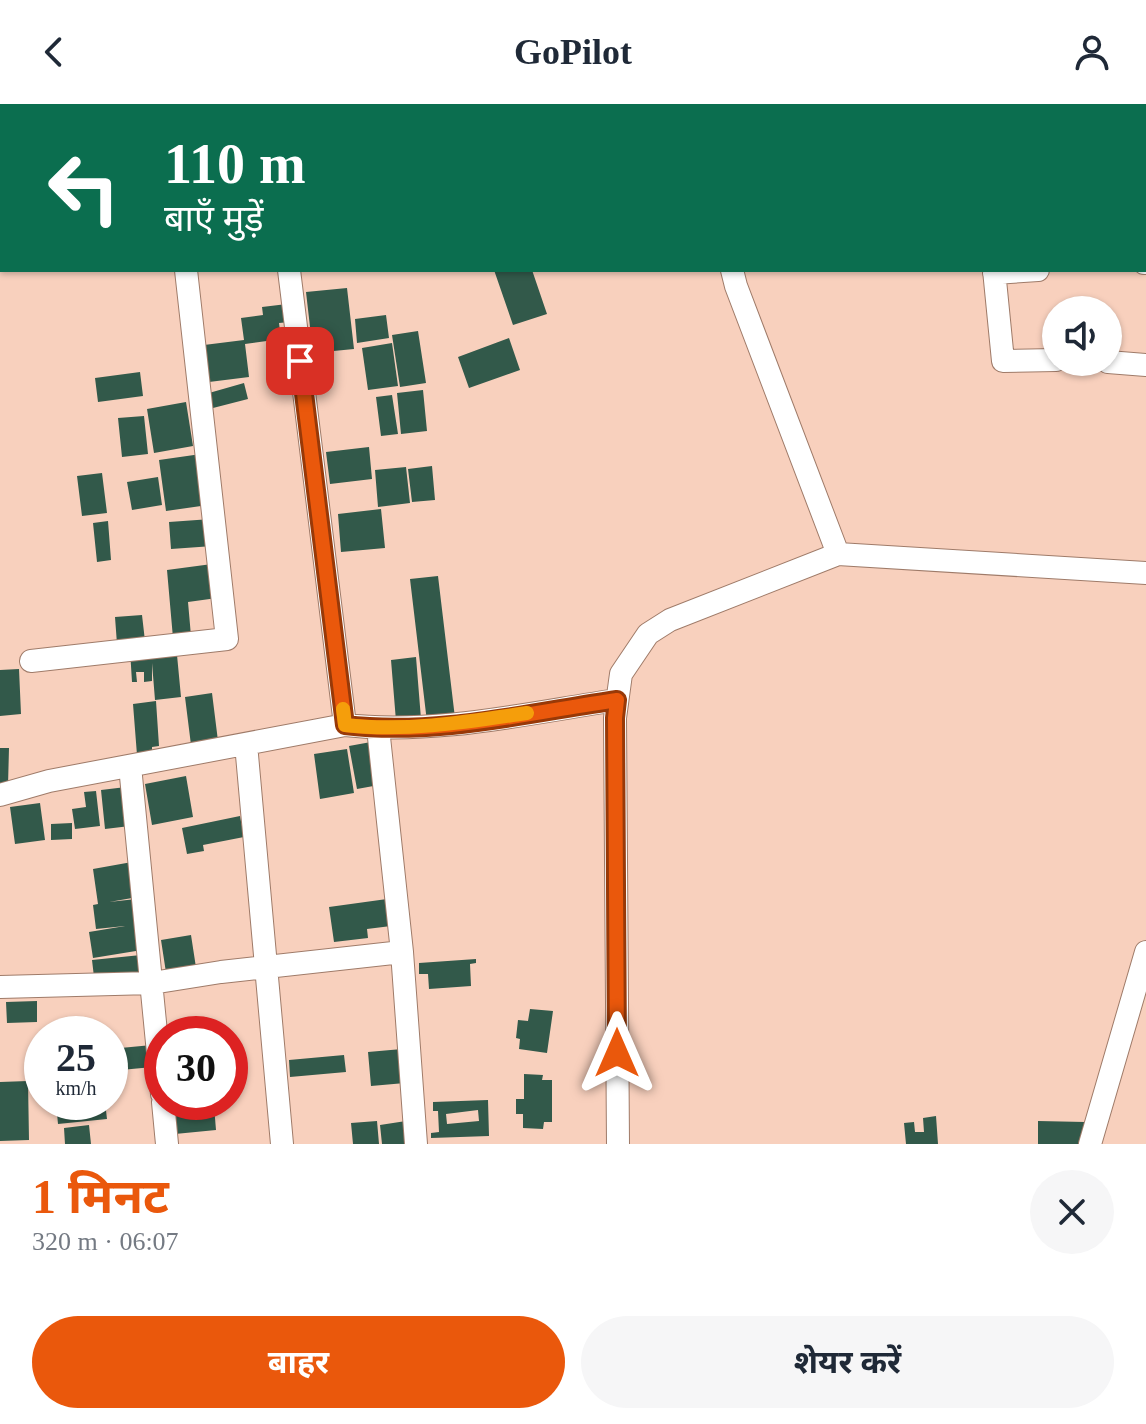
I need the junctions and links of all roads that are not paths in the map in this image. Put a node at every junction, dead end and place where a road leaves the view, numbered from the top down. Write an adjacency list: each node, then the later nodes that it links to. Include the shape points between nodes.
1 (186, 272): 10 (street, via 227,639)
2 (289, 272): 12 (street)
3 (732, 272): 8 (street)
4 (994, 272): 5 (street, via 1003,361)
5 (1042, 360)
6 (1122, 363): 7 (street)
7 (1146, 365)
8 (838, 554): 9 (street); 11 (street, via 670,620 648,634 621,674)
9 (1146, 573)
10 (31, 661)
11 (617, 700): 13 (street, via 450,725); 27 (street)
12 (345, 725): 13 (street); 14 (street)
13 (378, 728): 17 (street)
14 (246, 744): 15 (street); 19 (street)
15 (130, 766): 16 (street); 20 (street)
16 (0, 795)
17 (402, 952): 19 (street); 26 (street)
18 (1146, 952): 28 (street)
19 (265, 967): 20 (street); 25 (street)
20 (152, 983): 21 (street); 22 (street)
21 (0, 987)
22 (155, 1016)
23 (165, 1120): 24 (street)
24 (167, 1144)
25 (282, 1144)
26 (416, 1144)
27 (618, 1144)
28 (1090, 1144)

